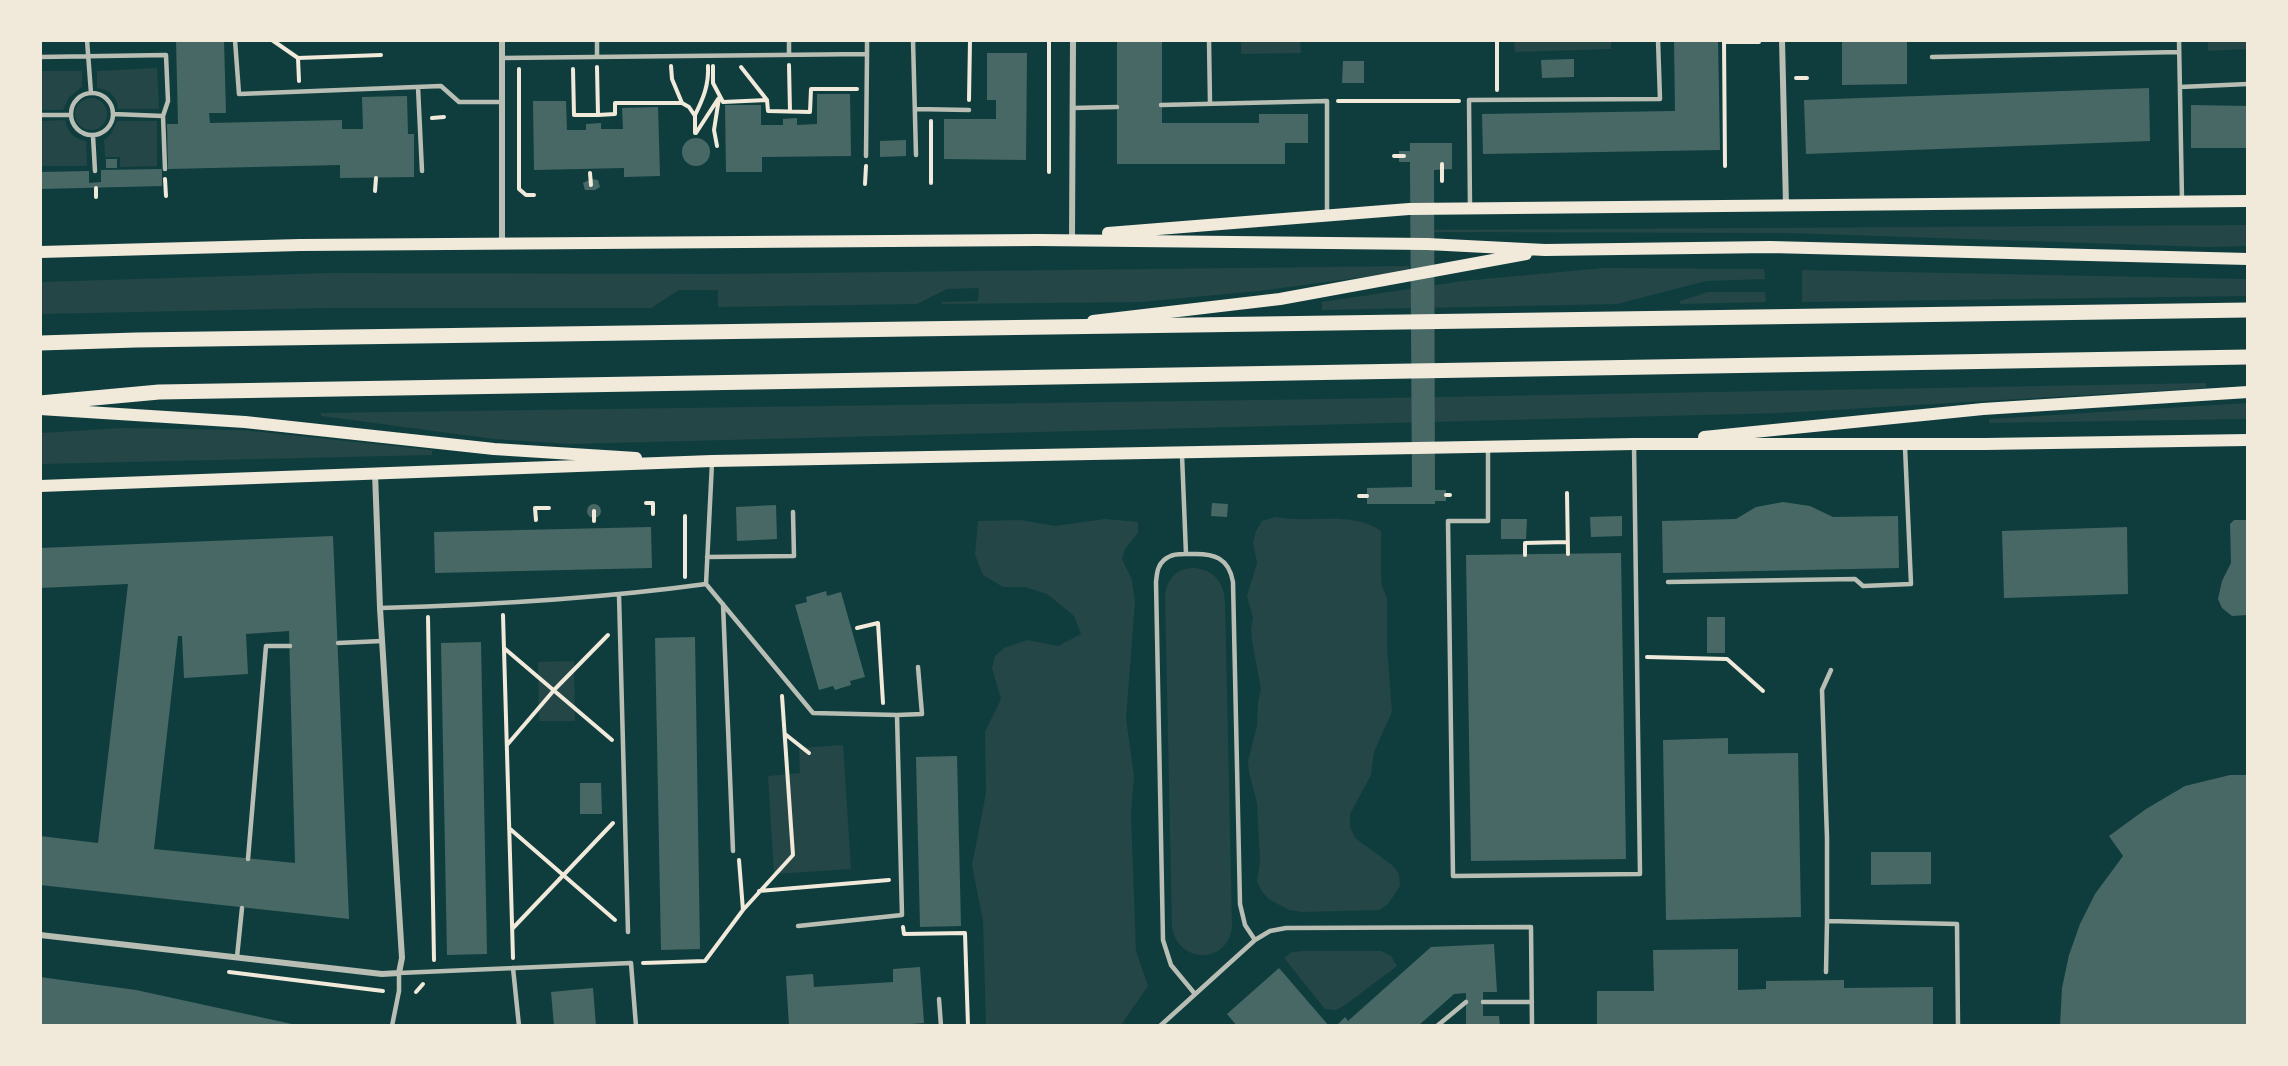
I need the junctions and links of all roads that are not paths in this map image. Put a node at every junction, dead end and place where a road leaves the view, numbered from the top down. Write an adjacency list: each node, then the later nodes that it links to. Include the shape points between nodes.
1 (87, 40): 17 (lane)
2 (235, 40): 22 (lane, via 239,94)
3 (502, 40): 20 (street)
4 (597, 40): 18 (lane)
5 (789, 40): 15 (lane)
6 (867, 40): 14 (lane)
7 (913, 40): 30 (lane)
8 (1073, 40): 29 (street)
9 (1209, 40): 26 (lane)
10 (1658, 40): 45 (lane, via 1660,99 1469,100)
11 (1782, 40): 44 (street)
12 (2179, 40): 13 (lane)
13 (2179, 52): 19 (lane); 23 (lane)
14 (867, 54): 15 (lane); 38 (lane)
15 (789, 55): 18 (lane)
16 (40, 57): 17 (lane)
17 (88, 57): 24 (lane); 35 (lane, via 166,55 168,101)
18 (597, 57): 20 (lane)
19 (1932, 57)
20 (502, 58): 25 (street)
21 (2247, 84): 23 (lane)
22 (418, 87): 25 (lane, via 441,86 459,102); 41 (lane)
23 (2180, 87): 43 (lane)
24 (91, 93): 32 (lane, via 109,101); 34 (lane, via 74,102)
25 (502, 102): 49 (street)
26 (1210, 103): 27 (lane); 46 (lane, via 1327,101)
27 (1161, 105)
28 (1117, 107): 29 (lane)
29 (1072, 108): 47 (street)
30 (915, 109): 31 (lane); 37 (lane)
31 (969, 110)
32 (113, 114): 35 (lane); 36 (lane, via 105,131)
33 (40, 115): 34 (lane)
34 (70, 115): 36 (lane, via 80,132)
35 (163, 116): 39 (lane)
36 (93, 136): 40 (lane)
37 (916, 155)
38 (866, 156)
39 (165, 169)
40 (95, 171)
41 (422, 171)
42 (2247, 201): 43 (main road)
43 (2182, 202): 44 (main road)
44 (1786, 205): 45 (main road)
45 (1470, 208): 46 (main road)
46 (1327, 214): 47 (main road)
47 (1072, 237): 48 (main road)
48 (1038, 240): 49 (main road); 50 (main road, via 1427,244)
49 (502, 245): 51 (main road, via 300,245)
50 (1545, 250): 52 (main road, via 1770,247); 54 (main road, via 1280,299)
51 (40, 252)
52 (2247, 259)
53 (2247, 310): 54 (main road)
54 (1044, 326): 55 (main road)
55 (40, 343)
56 (2247, 357): 58 (main road, via 171,392)
57 (2247, 392): 62 (main road, via 1983,409)
58 (40, 403)
59 (40, 409): 66 (main road, via 245,422 494,449)
60 (2247, 440): 61 (main road)
61 (1905, 443): 62 (main road); 72 (lane, via 1911,584 1863,586 1855,579)
62 (1634, 444): 63 (main road); 63 (lane, via 1640,874 1453,876 1448,521 1488,521)
63 (1488, 448): 64 (main road)
64 (1182, 453): 65 (main road); 70 (lane)
65 (712, 461): 66 (main road); 71 (lane)
66 (691, 463): 67 (main road)
67 (375, 473): 68 (main road); 76 (street)
68 (40, 486)
69 (794, 512): 71 (lane, via 794,556)
70 (1186, 554): 90 (lane, via 1216,555 1226,562 1233,582 1240,904 1245,925); 95 (lane, via 1174,554 1164,560 1156,582 1162,940 1171,965)
71 (707, 557): 73 (lane)
72 (1668, 582)
73 (706, 584): 74 (lane); 75 (lane)
74 (619, 596): 76 (lane); 88 (lane)
75 (723, 604): 82 (lane, via 813,713); 83 (lane)
76 (380, 608): 77 (street)
77 (382, 641): 78 (lane); 94 (street, via 402,958)
78 (338, 643)
79 (290, 646): 84 (lane, via 266,646)
80 (918, 667): 82 (lane, via 922,714)
81 (1831, 670): 86 (lane, via 1822,690)
82 (897, 715): 87 (lane, via 902,915)
83 (733, 851)
84 (248, 860)
85 (242, 908): 91 (lane)
86 (1827, 921): 93 (lane); 107 (lane, via 1957,924)
87 (798, 926)
88 (628, 932)
89 (40, 935): 91 (street)
90 (1255, 940): 95 (lane); 99 (lane, via 1286,928 1531,927)
91 (237, 957): 94 (street)
92 (513, 968): 94 (lane); 101 (lane); 102 (lane, via 631,963)
93 (1826, 972)
94 (399, 973): 100 (lane)
95 (1195, 994): 104 (lane)
96 (939, 999): 103 (lane)
97 (1466, 1002): 105 (lane)
98 (1483, 1002): 99 (lane)
99 (1532, 1002): 106 (lane)
100 (393, 1026)
101 (519, 1026)
102 (636, 1026)
103 (941, 1026)
104 (1160, 1026)
105 (1437, 1026)
106 (1532, 1026)
107 (1958, 1026)

